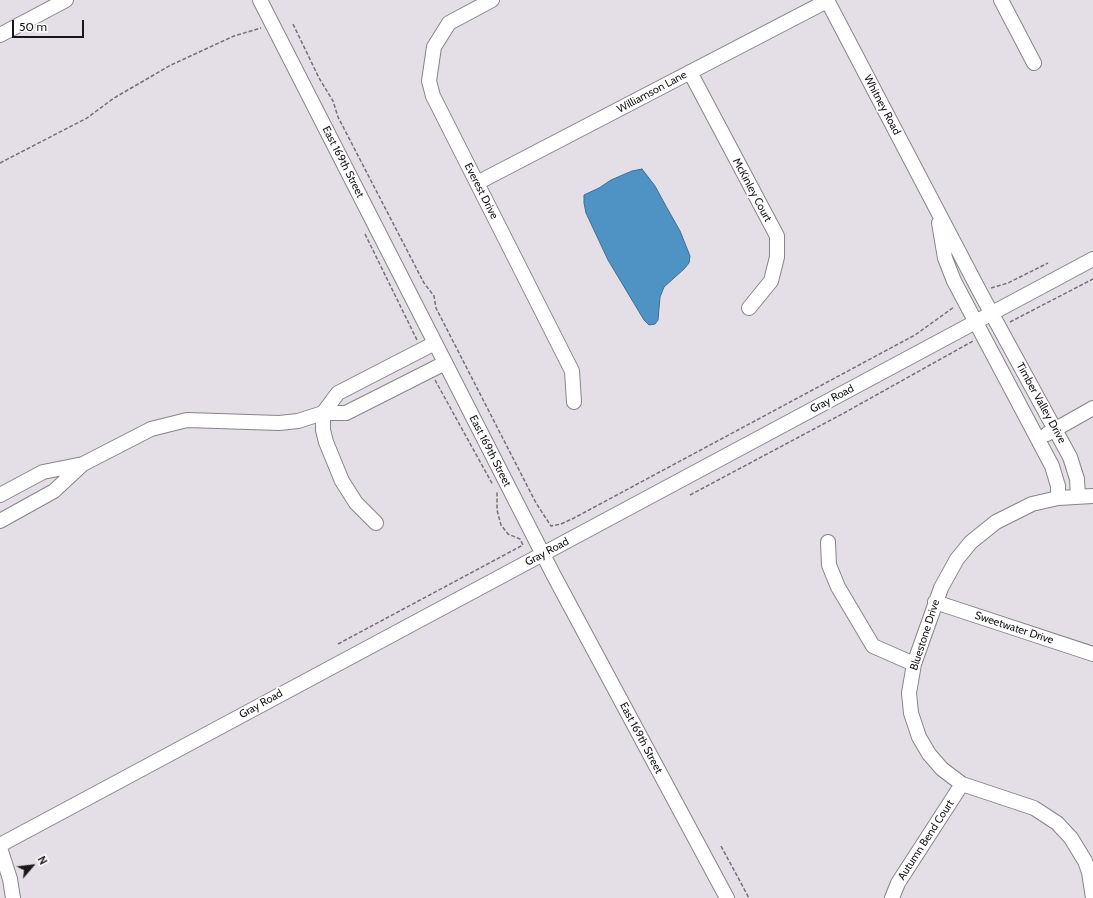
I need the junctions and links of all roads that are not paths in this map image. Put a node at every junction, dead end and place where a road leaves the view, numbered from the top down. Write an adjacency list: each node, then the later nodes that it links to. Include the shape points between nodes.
1 (66, 0): 6 (street)
2 (260, 0): 15 (street, East 169th Street)
3 (492, 0): 9 (street, Everest Drive, via 449,23 434,47 430,74 433,96)
4 (827, 0): 8 (street, Williamson Lane); 10 (street, Whitney Road)
5 (1001, 0): 7 (street)
6 (0, 35)
7 (1034, 63)
8 (690, 72): 9 (street, Williamson Lane); 12 (street, McKinley Court, via 776,236 777,257 771,281)
9 (477, 183): 19 (street, Everest Drive, via 572,371)
10 (938, 211): 13 (street, Whitney Road); 14 (street, Whitney Road, via 945,258)
11 (1093, 259): 13 (street, Gray Road)
12 (749, 308)
13 (992, 314): 14 (street, Gray Road); 22 (street, Timber Valley Drive)
14 (975, 322): 23 (street, Timber Valley Drive); 32 (street, Gray Road)
15 (435, 343): 16 (street, East 169th Street); 17 (street)
16 (445, 363): 18 (street); 32 (street, East 169th Street)
17 (372, 375): 18 (street); 21 (street, via 338,393)
18 (382, 394): 21 (street, via 346,412)
19 (574, 402)
20 (1093, 408): 22 (street)
21 (323, 413): 24 (street, via 284,423 203,420 171,423 140,434); 30 (street, via 326,442 342,481 356,503)
22 (1055, 429): 23 (street); 26 (street, Timber Valley Drive, via 1075,468)
23 (1038, 439): 28 (street, Timber Valley Drive, via 1056,477)
24 (83, 464): 25 (street, via 43,472); 29 (street, via 54,492)
25 (0, 495)
26 (1078, 496): 27 (street, Bluestone Drive); 28 (street, Bluestone Drive)
27 (1093, 496)
28 (1058, 498): 33 (street, Bluestone Drive, via 1044,500 1018,510 979,535 948,573)
29 (0, 521)
30 (376, 523)
31 (828, 542): 35 (street, via 829,566 838,587 873,646)
32 (542, 554): 37 (street, Gray Road); 40 (street, East 169th Street)
33 (935, 602): 34 (street, Sweetwater Drive); 35 (street, Bluestone Drive)
34 (1093, 654)
35 (914, 664): 36 (street, Bluestone Drive, via 909,693 914,726 929,754 942,769)
36 (962, 784): 41 (street, Autumn Bend Court, via 898,883); 42 (street, Bluestone Drive, via 1034,808 1057,823 1071,838 1084,861 1089,872)
37 (0, 845)
38 (0, 848): 39 (street)
39 (13, 898)
40 (727, 898)
41 (892, 898)
42 (1093, 898)

